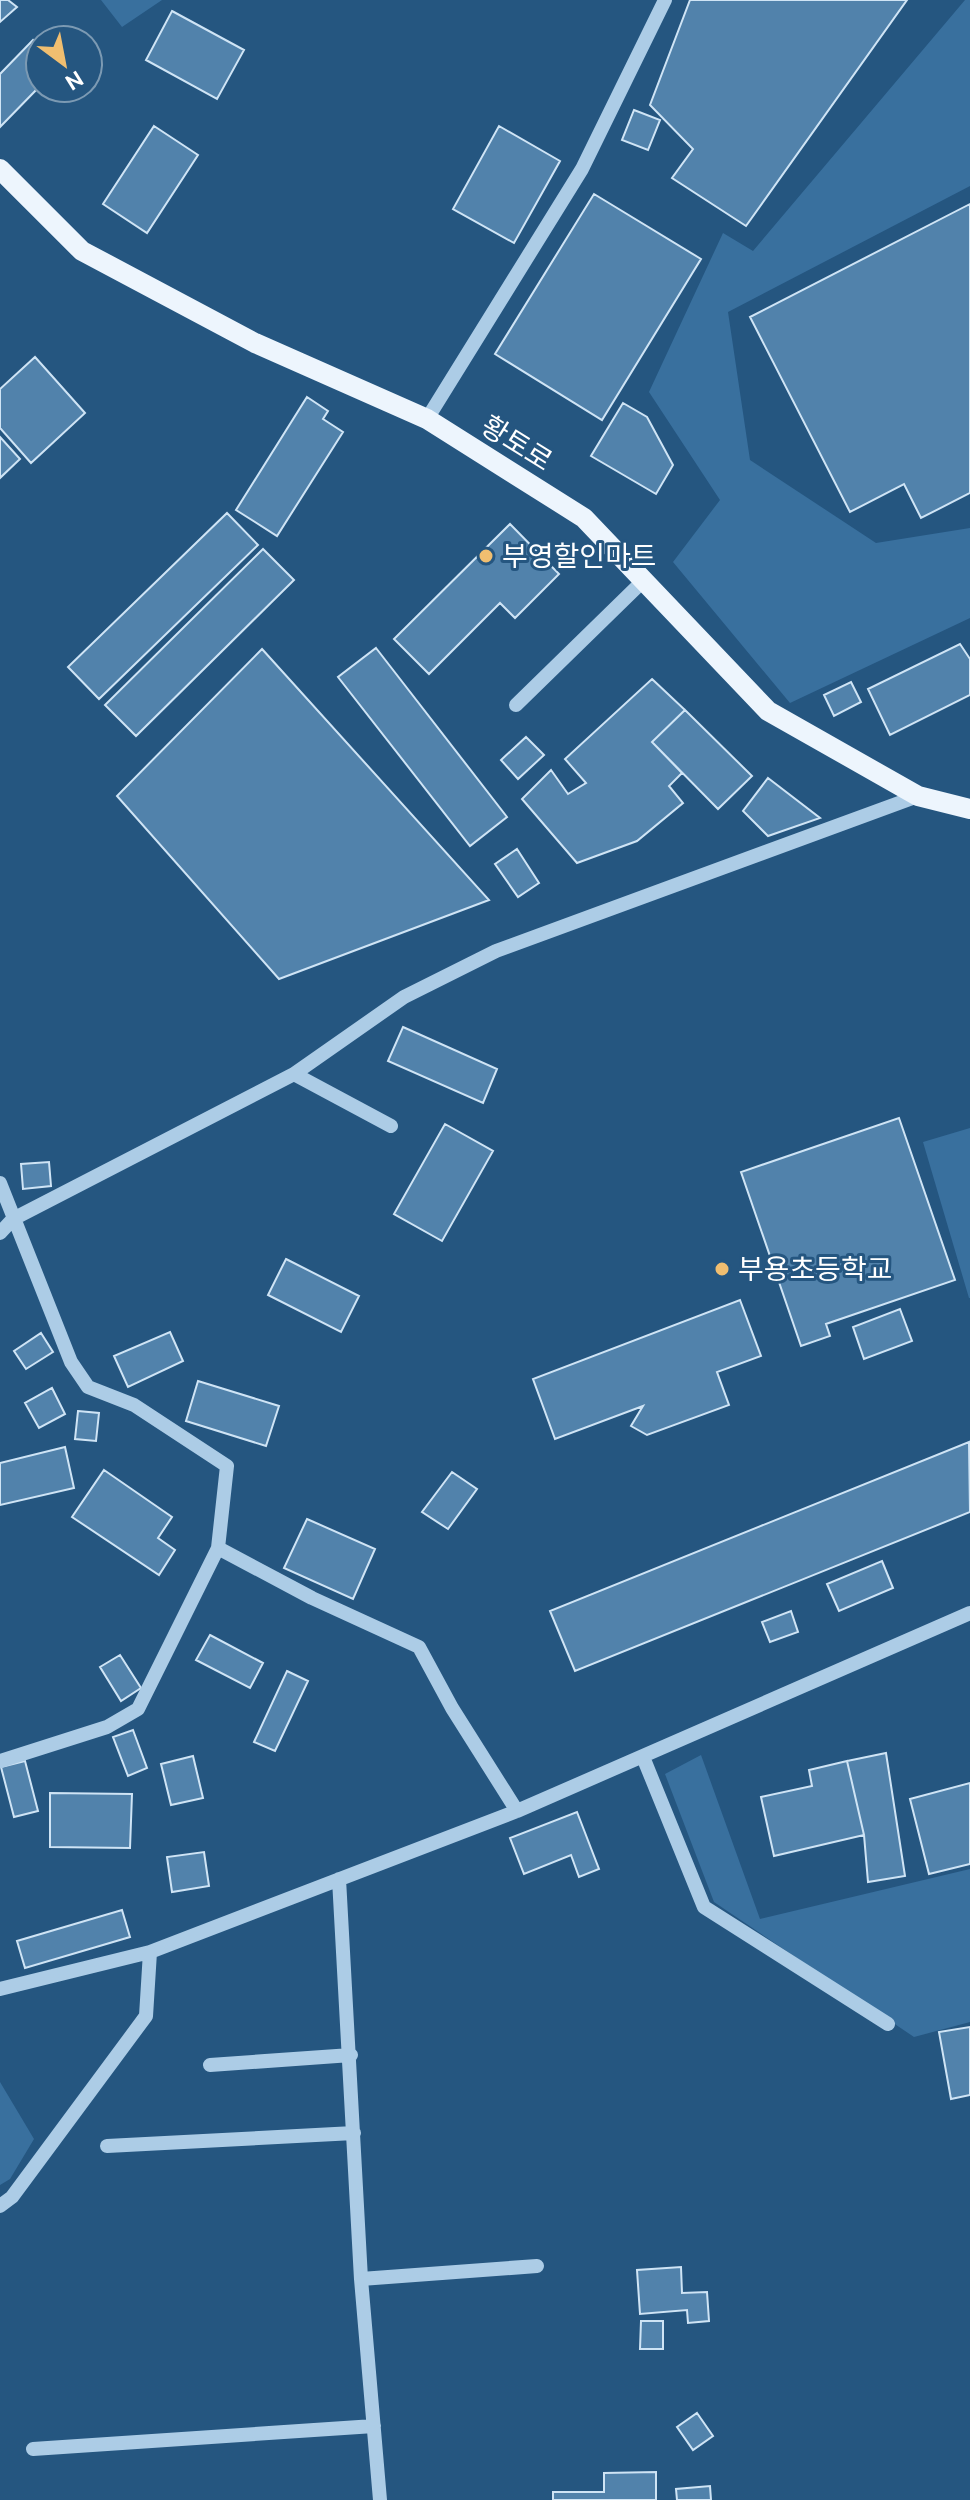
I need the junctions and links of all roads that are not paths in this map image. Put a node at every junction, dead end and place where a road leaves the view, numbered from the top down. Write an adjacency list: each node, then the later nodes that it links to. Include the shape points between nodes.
1 (665, 0): 3 (street, via 582,169)
2 (0, 169): 3 (main road, 황토로, via 82,251 255,343)
3 (427, 419): 4 (main road, 황토로, via 584,518)
4 (643, 581): 5 (street); 6 (main road, 황토로, via 768,711)
5 (516, 705)
6 (918, 796): 7 (main road, 황토로); 8 (street, via 496,951 404,997)
7 (970, 809)
8 (294, 1074): 9 (street); 11 (street)
9 (391, 1126)
10 (0, 1183): 11 (street)
11 (13, 1219): 12 (street); 13 (street, via 71,1362 88,1387 134,1405 227,1466)
12 (0, 1233)
13 (218, 1548): 16 (street, via 138,1709 107,1727); 17 (street, via 419,1647)
14 (970, 1613): 15 (street)
15 (643, 1757): 17 (street); 21 (street, via 704,1907)
16 (0, 1761)
17 (517, 1811): 18 (street)
18 (339, 1879): 19 (street); 22 (street)
19 (150, 1952): 20 (street); 26 (street, via 146,2016 12,2197)
20 (0, 1989)
21 (888, 2024)
22 (351, 2055): 23 (street); 24 (street)
23 (210, 2065)
24 (354, 2133): 25 (street); 28 (street)
25 (107, 2146)
26 (0, 2206)
27 (537, 2266): 28 (street)
28 (361, 2279): 29 (street)
29 (374, 2426): 30 (street); 31 (street)
30 (33, 2449)
31 (380, 2500)

